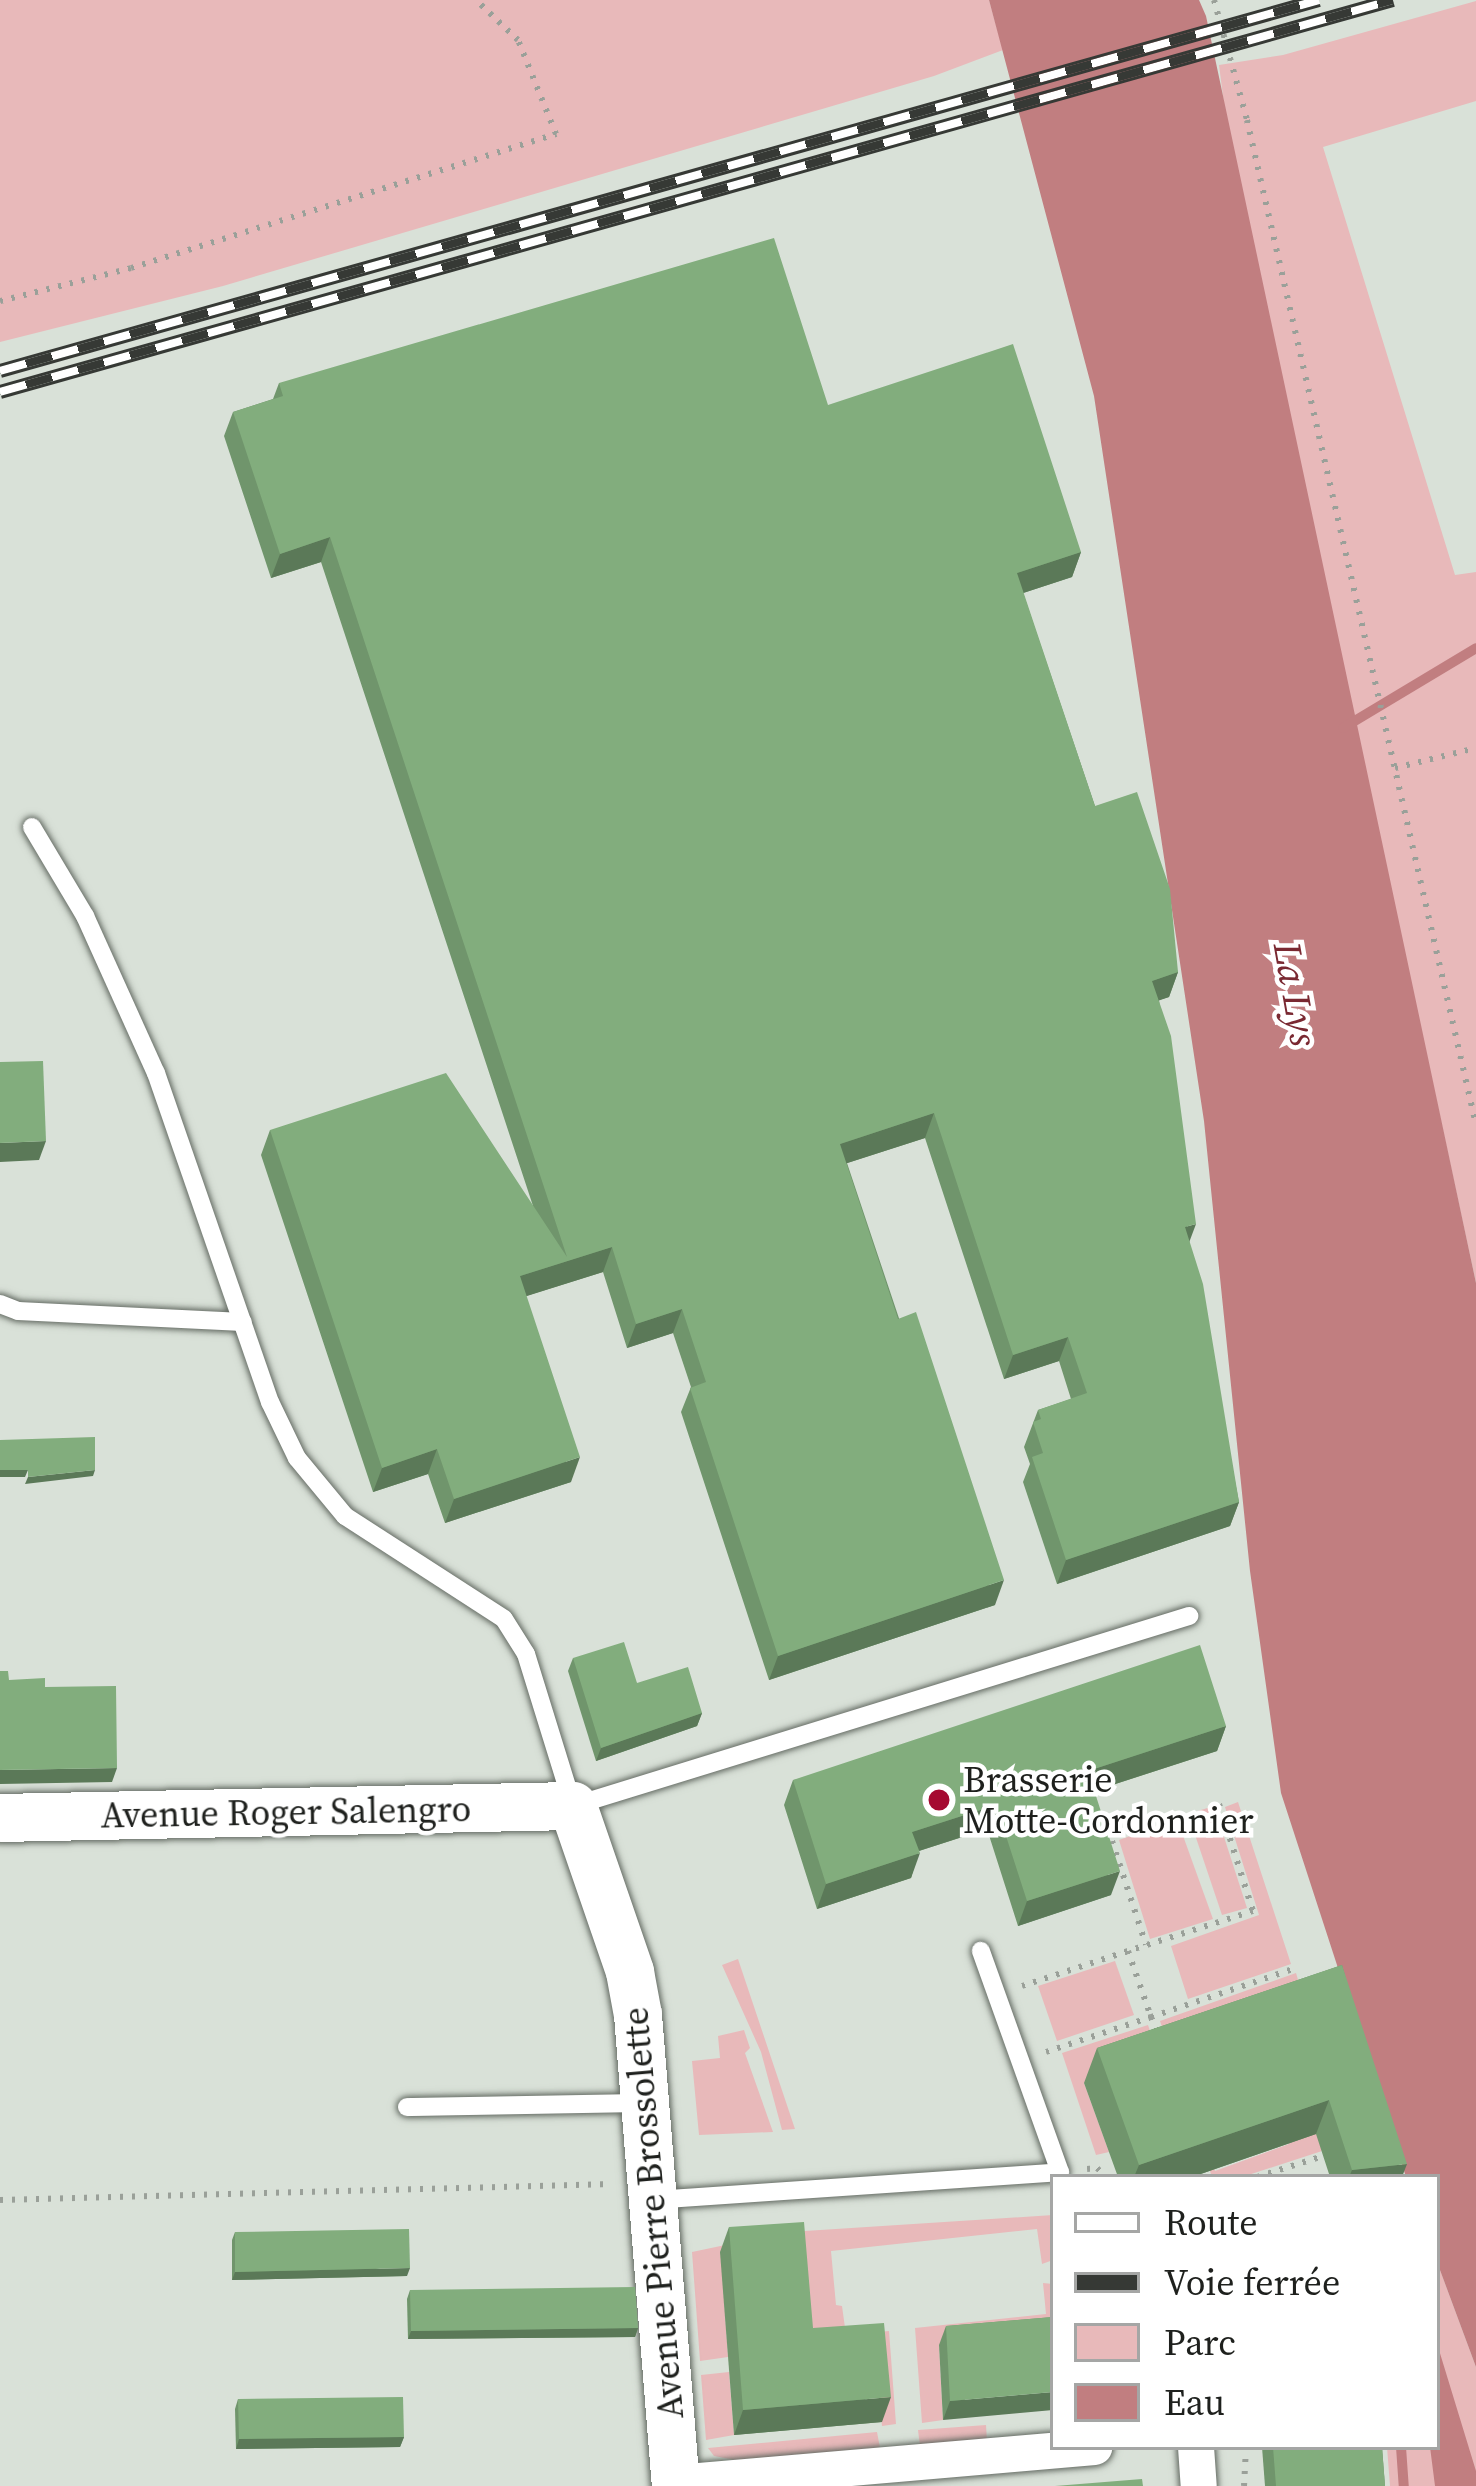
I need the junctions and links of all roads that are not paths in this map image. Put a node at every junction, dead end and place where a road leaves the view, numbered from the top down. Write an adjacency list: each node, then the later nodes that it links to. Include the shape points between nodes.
1 (32, 827): 3 (lane, via 86,916 156,1073)
2 (0, 1304): 3 (lane)
3 (243, 1322): 5 (lane, via 298,1458 345,1516 504,1619 526,1654)
4 (1189, 1616): 5 (lane)
5 (573, 1806): 6 (street, Avenue Roger Salengro); 8 (street, Avenue Pierre Brossolette, via 630,1972)
6 (0, 1818)
7 (981, 1951): 10 (lane, via 1060,2172)
8 (645, 2103): 9 (lane); 10 (street, Avenue Pierre Brossolette)
9 (407, 2108)
10 (653, 2192): 13 (street, Avenue Pierre Brossolette)
11 (1061, 2450): 13 (street)
12 (1196, 2450): 14 (street)
13 (676, 2485)
14 (1199, 2486)

